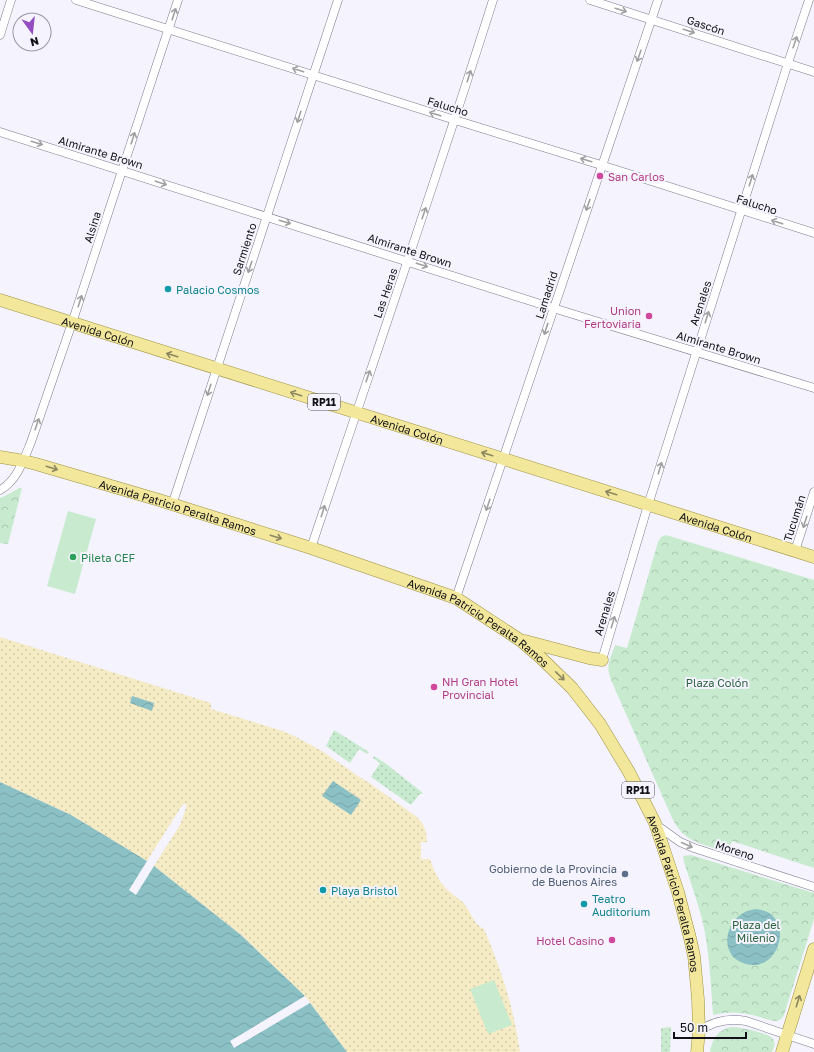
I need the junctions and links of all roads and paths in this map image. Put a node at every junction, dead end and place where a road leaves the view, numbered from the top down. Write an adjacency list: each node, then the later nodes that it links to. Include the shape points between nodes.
1 (12, 0): 11 (street)
2 (76, 0): 10 (street, Falucho)
3 (178, 0): 10 (street, Alsina, one-way to 3)
4 (338, 0): 14 (street, Sarmiento)
5 (493, 0): 15 (street, Las Heras, one-way to 5)
6 (590, 0): 9 (street, Gascón, one-way to 9)
7 (658, 0): 9 (street, Lamadrid)
8 (809, 0): 12 (street, Arenales, one-way to 8)
9 (652, 19): 12 (street, Gascón, one-way to 12); 17 (street, Lamadrid, one-way to 17)
10 (169, 29): 14 (street, Falucho, one-way to 10); 18 (street, Alsina, one-way to 10)
11 (0, 35)
12 (788, 63): 13 (street, Gascón); 19 (street, Arenales, one-way to 12)
13 (814, 72)
14 (313, 75): 15 (street, Falucho, one-way to 14); 20 (street, Sarmiento, one-way to 20)
15 (455, 120): 17 (street, Falucho, one-way to 15); 22 (street, Las Heras, one-way to 15)
16 (0, 132): 18 (street, Almirante Brown, one-way to 18)
17 (601, 165): 19 (street, Falucho); 24 (street, Lamadrid, one-way to 24)
18 (122, 170): 20 (street, Almirante Brown, one-way to 20); 25 (street, Alsina, one-way to 18)
19 (741, 210): 21 (street, Falucho, one-way to 19); 26 (street, Arenales, one-way to 19)
20 (267, 216): 22 (street, Almirante Brown, one-way to 22); 27 (street, Sarmiento, one-way to 27)
21 (814, 233)
22 (407, 260): 24 (street, Almirante Brown, one-way to 24); 29 (street, Las Heras, one-way to 22)
23 (0, 300): 25 (main road, Avenida Colón / RP11)
24 (553, 308): 26 (street, Almirante Brown); 31 (street, Lamadrid, one-way to 31)
25 (72, 323): 27 (main road, Avenida Colón / RP11, one-way to 25); 32 (street, Alsina, one-way to 25)
26 (696, 352): 28 (street, Almirante Brown); 36 (street, Arenales, one-way to 26)
27 (217, 369): 29 (main road, Avenida Colón / RP11, one-way to 27); 35 (street, Sarmiento, one-way to 35)
28 (814, 388)
29 (356, 412): 31 (main road, Avenida Colón / RP11, one-way to 29); 37 (street, Las Heras, one-way to 29)
30 (0, 457): 32 (main road, Avenida Patricio Peralta Ramos / RP11)
31 (504, 459): 36 (main road, Avenida Colón / RP11, one-way to 31); 40 (street, Lamadrid, one-way to 40)
32 (24, 461): 33 (street, Alsina, via 8,486); 35 (main road, Avenida Patricio Peralta Ramos / RP11, one-way to 35)
33 (0, 490)
34 (814, 492): 38 (street, Tucumán, one-way to 38)
35 (172, 505): 37 (main road, Avenida Patricio Peralta Ramos / RP11, one-way to 37)
36 (648, 505): 38 (main road, Avenida Colón / RP11); 42 (street, Arenales, one-way to 36)
37 (311, 548): 40 (main road, Avenida Patricio Peralta Ramos / RP11)
38 (795, 551): 39 (main road, Avenida Colón / RP11)
39 (814, 557)
40 (456, 598): 41 (main road, Avenida Patricio Peralta Ramos / RP11)
41 (520, 640): 42 (main road, RP11); 43 (main road, Avenida Patricio Peralta Ramos / RP11, one-way to 43, via 572,688 600,724)
42 (602, 660)
43 (655, 823): 44 (street, Moreno, one-way to 44, via 680,842 694,848); 46 (main road, Avenida Patricio Peralta Ramos / RP11, via 690,938 696,974)
44 (814, 887)
45 (814, 949): 47 (main road, one-way to 45)
46 (698, 1031): 47 (street, via 712,1023 741,1020); 49 (main road, Avenida Patricio Peralta Ramos / RP11)
47 (787, 1035): 48 (street); 50 (main road)
48 (814, 1044)
49 (697, 1052)
50 (782, 1052)

